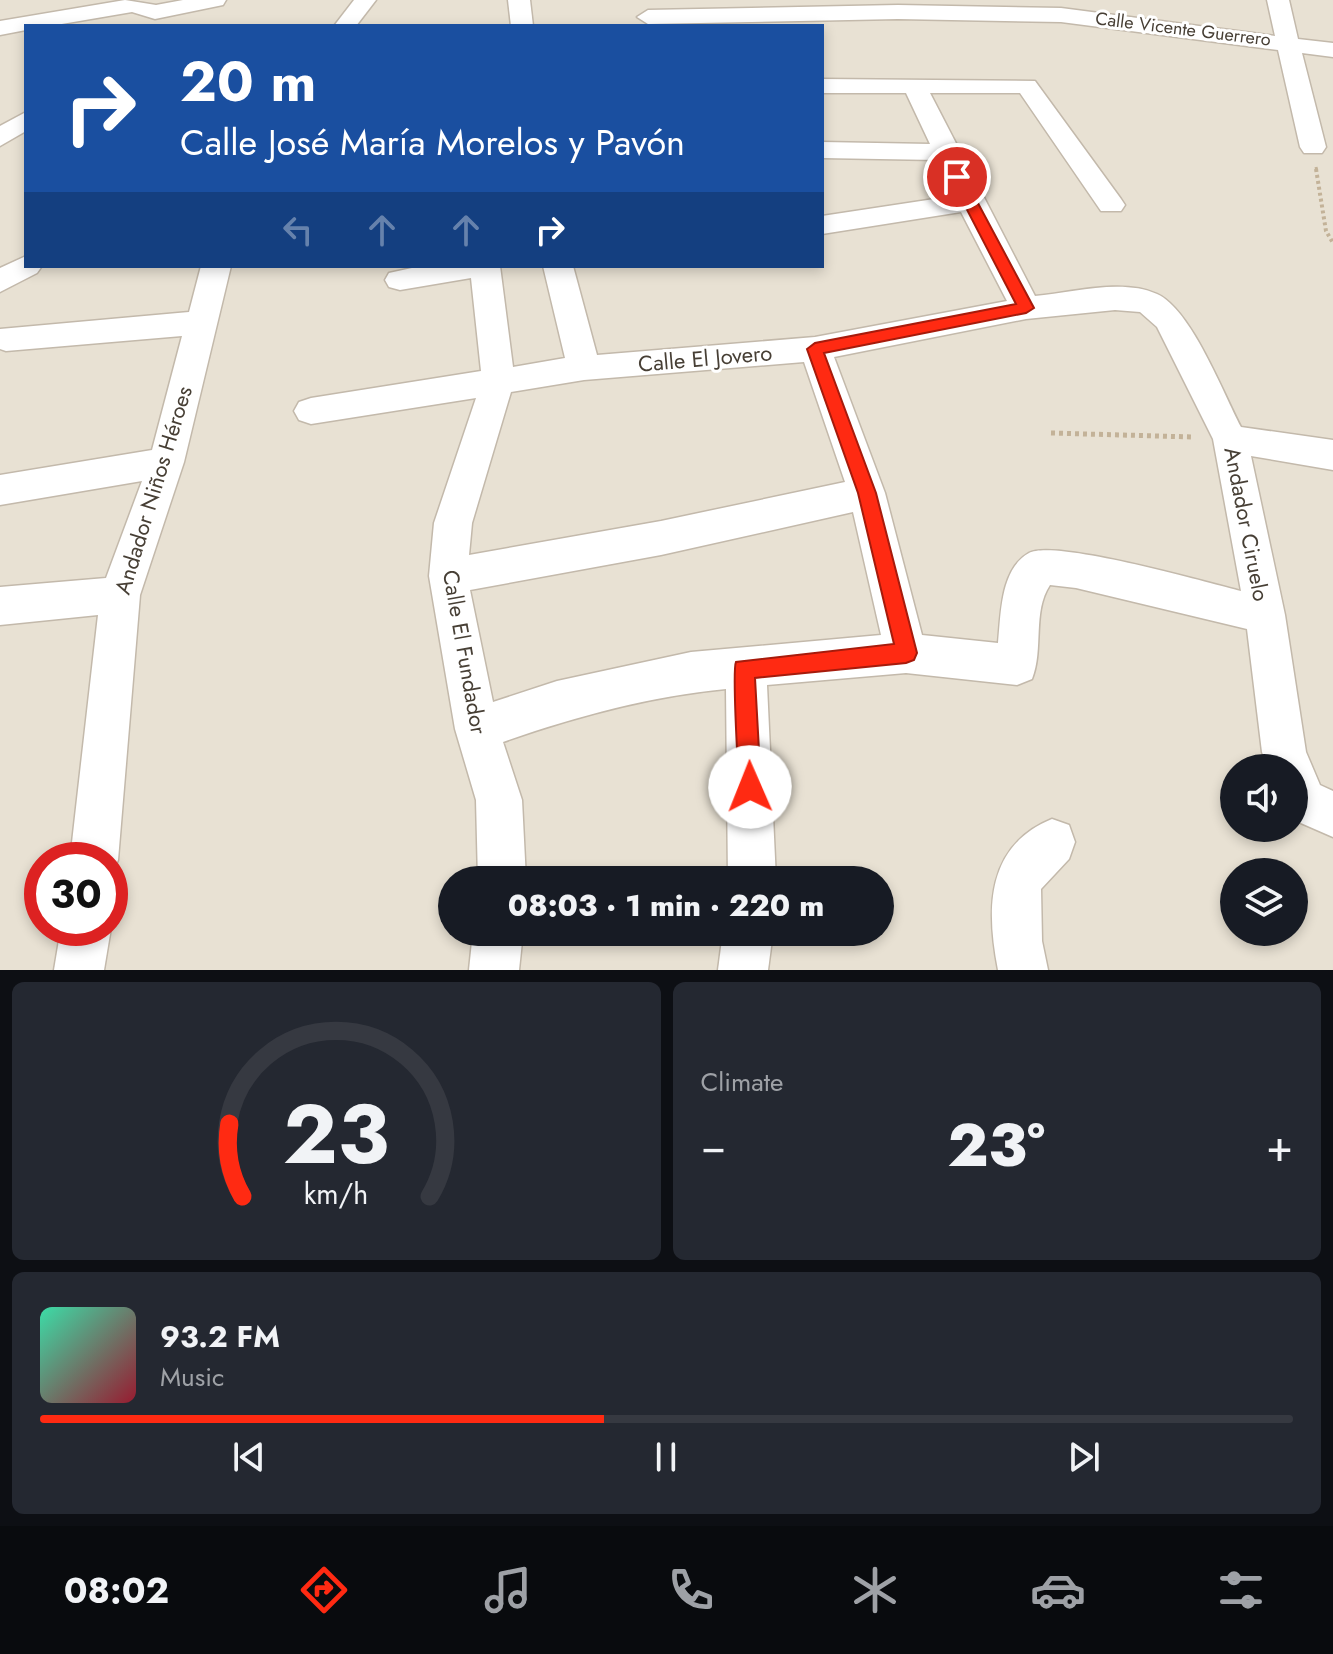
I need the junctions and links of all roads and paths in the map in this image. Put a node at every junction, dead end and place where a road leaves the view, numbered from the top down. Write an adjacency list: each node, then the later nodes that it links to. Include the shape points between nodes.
1 (215, 0): 6 (street)
2 (365, 0): 9 (street)
3 (519, 0): 10 (street)
4 (1153, 0): 12 (street)
5 (1278, 0): 14 (street)
6 (138, 11): 8 (street)
7 (647, 14): 12 (street, Calle Vicente Guerrero, via 1015,13)
8 (32, 24)
9 (347, 24)
10 (522, 24)
11 (24, 25): 13 (street)
12 (1159, 27): 14 (street, Calle Vicente Guerrero)
13 (0, 28)
14 (1291, 42): 15 (street, Calle Vicente Guerrero); 20 (street)
15 (1333, 50)
16 (824, 86): 17 (street)
17 (915, 86): 22 (street); 24 (street, via 1027,86)
18 (24, 120): 19 (street)
19 (0, 138)
20 (1313, 147): 26 (path, via 1326,231)
21 (824, 150): 22 (street)
22 (944, 152): 23 (street)
23 (970, 202): 25 (street); 33 (street)
24 (1111, 205)
25 (824, 225)
26 (1333, 243)
27 (215, 268): 34 (street, Andador Niños Héroes)
28 (471, 268): 31 (street)
29 (483, 268): 38 (street)
30 (559, 268): 37 (street)
31 (400, 280)
32 (1148, 302): 33 (street, Calle El Jovero, via 1115,299); 41 (street, Andador Ciruelo, via 1169,320)
33 (1026, 308): 36 (street, Calle El Jovero)
34 (199, 323): 35 (street); 43 (street, Andador Niños Héroes)
35 (6, 339)
36 (815, 349): 37 (street, Calle El Jovero); 45 (street)
37 (584, 368): 38 (street, Calle El Jovero)
38 (498, 381): 39 (street, Calle El Jovero); 46 (street, Calle El Fundador, via 453,523)
39 (311, 411)
40 (1051, 433): 41 (path)
41 (1230, 439): 42 (street); 49 (street, Andador Ciruelo)
42 (1333, 455)
43 (166, 462): 44 (street); 47 (street, Andador Niños Héroes)
44 (0, 490)
45 (867, 493): 46 (street, via 661,538); 50 (street)
46 (448, 576): 52 (street, Calle El Fundador)
47 (120, 595): 48 (street); 54 (street, Andador Niños Héroes)
48 (0, 606)
49 (1265, 615): 50 (street, via 1040,566 1023,592 1017,665); 53 (street, Andador Ciruelo)
50 (906, 653): 51 (street)
51 (743, 669): 52 (street, via 691,672 572,698); 57 (street)
52 (477, 729): 56 (street, Calle El Fundador, via 499,800)
53 (1285, 754)
54 (96, 842)
55 (1052, 842): 64 (street, via 1017,880 1017,941)
56 (501, 866)
57 (752, 866)
58 (83, 946): 61 (street)
59 (497, 946): 62 (street)
60 (746, 946): 63 (street)
61 (79, 970)
62 (494, 970)
63 (743, 970)
64 (1023, 970)

